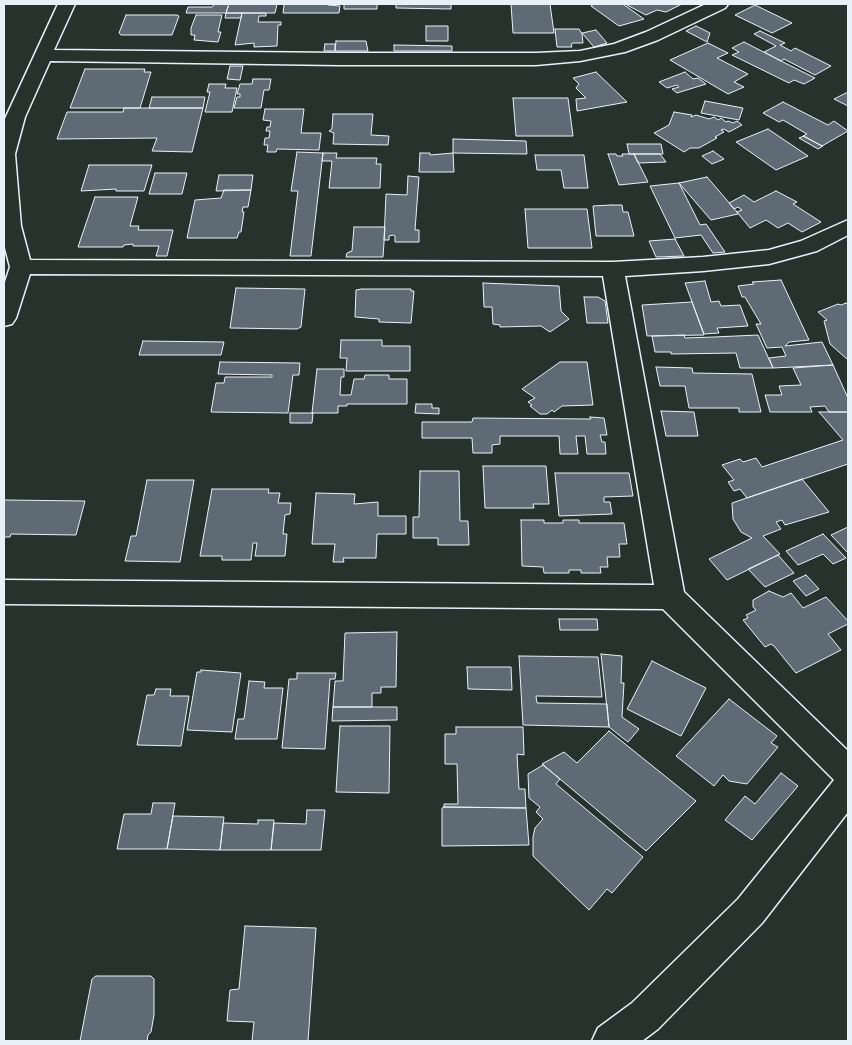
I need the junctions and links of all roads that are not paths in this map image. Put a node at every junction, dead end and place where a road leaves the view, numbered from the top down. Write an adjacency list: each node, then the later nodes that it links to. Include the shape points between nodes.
1 (66, 4): 3 (street)
2 (719, 4): 3 (street, via 652,36 619,48 580,56 339,59)
3 (42, 55): 5 (street, via 15,117 5,154 10,226)
4 (848, 227): 6 (street, via 809,246 769,256)
5 (21, 268): 6 (street); 7 (street)
6 (613, 270): 9 (street)
7 (4, 318)
8 (4, 592): 9 (street)
9 (670, 597): 10 (street)
10 (848, 772)
11 (848, 787): 12 (street, via 750,911 645,1016)
12 (611, 1041)

